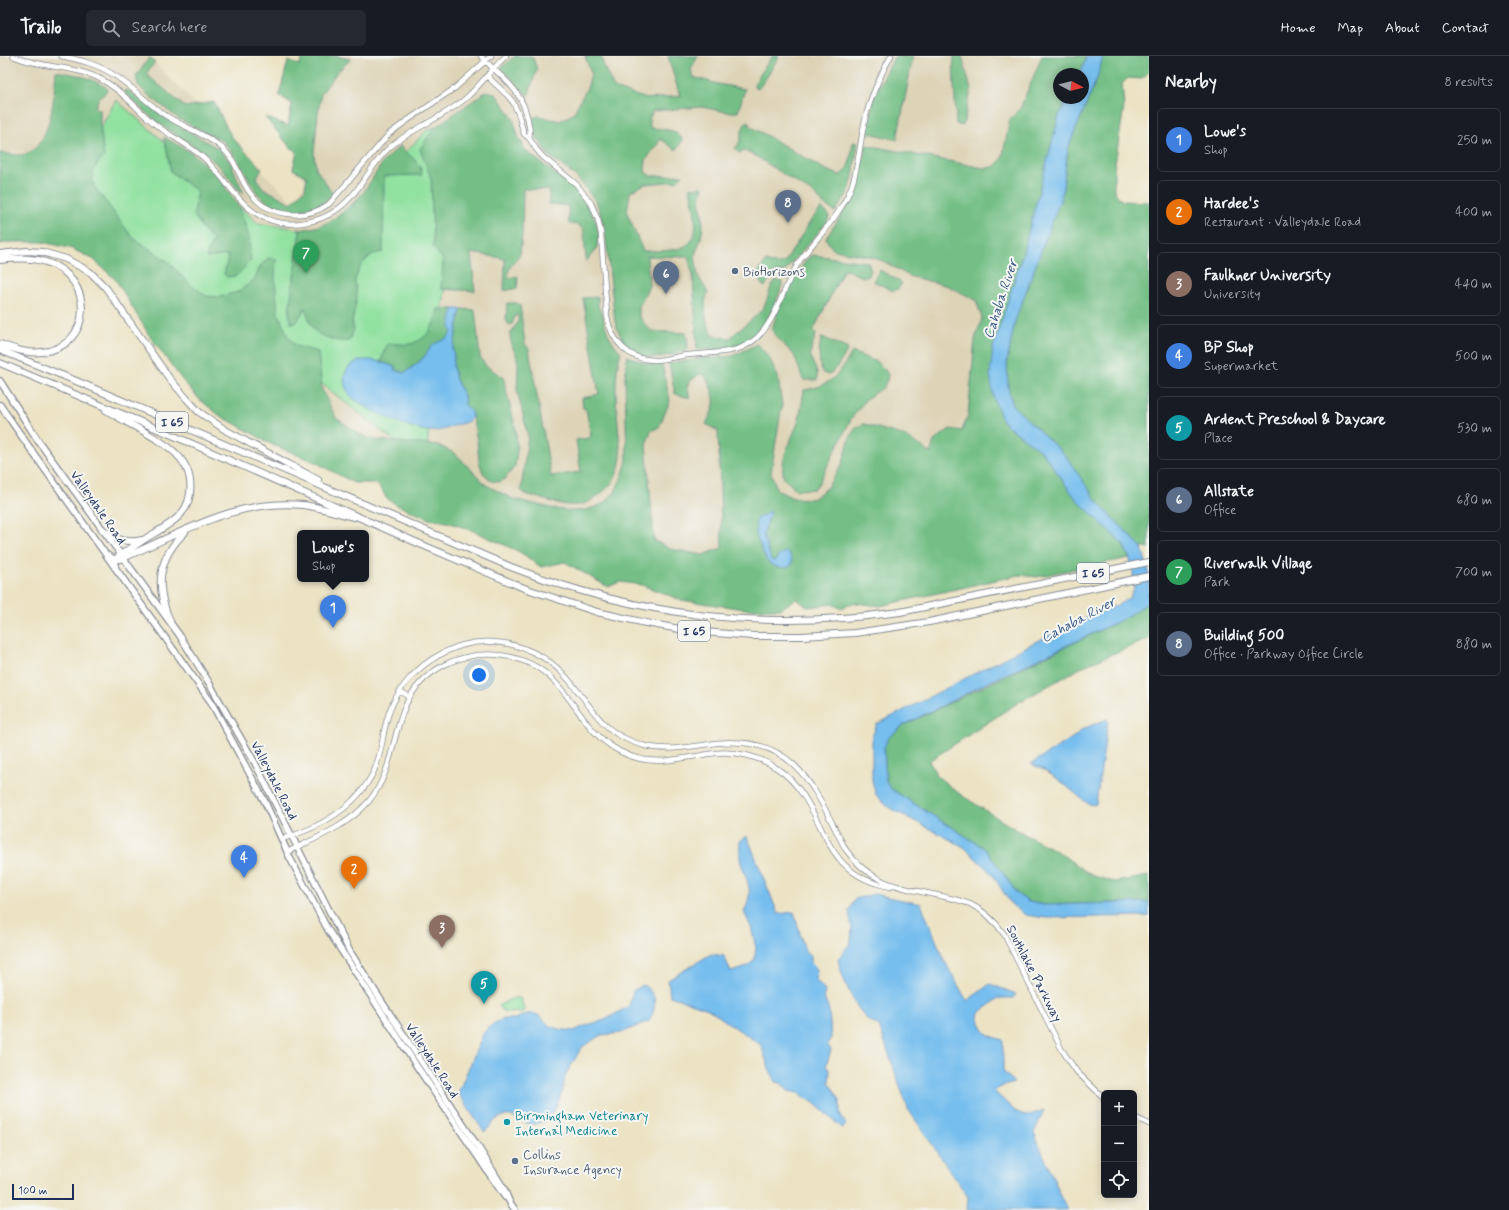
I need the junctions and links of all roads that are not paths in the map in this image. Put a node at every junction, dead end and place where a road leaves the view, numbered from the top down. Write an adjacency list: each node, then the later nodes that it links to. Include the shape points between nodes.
1 (13, 56): 9 (street, via 36,64 87,73 103,80 157,126 207,161 250,209 268,219 289,224 315,220 338,209 351,197 387,150 465,99)
2 (61, 56): 7 (street, via 101,68 164,114 217,144 227,152 246,186 260,203 277,212 297,215 317,211 329,204 389,134 455,88)
3 (481, 56): 7 (street)
4 (491, 56): 7 (street)
5 (506, 56): 8 (street)
6 (891, 56): 10 (street, via 872,93 855,175 839,213 800,260 766,327 751,342 732,351 656,360 633,356 621,346 612,334 608,322 603,245 595,213 581,188 540,154)
7 (485, 61): 8 (street)
8 (494, 68): 9 (street); 10 (street, via 514,87 523,102 531,132)
9 (487, 76): 10 (street, via 512,102 524,134)
10 (529, 138)
11 (0, 254): 18 (highway, via 42,252 66,259 90,272 106,288 169,378 200,412 227,431)
12 (0, 260): 13 (highway, via 34,259 59,268 72,278 79,289 82,307 78,327 70,339 61,346 32,353)
13 (2, 347): 18 (highway, I 65)
14 (0, 363): 16 (highway, I 65)
15 (0, 382): 20 (main road, Valleydale Road, via 39,442)
16 (97, 403): 19 (highway, I 65); 22 (highway, via 166,446 179,458 190,477 191,491 184,512 172,523)
17 (0, 405): 23 (main road, Valleydale Road)
18 (340, 493): 25 (highway, I 65, via 511,567 584,592 660,610 748,620 782,621 900,612)
19 (363, 519): 21 (highway, via 311,506 268,504 225,513); 27 (highway, I 65, via 561,601 618,617 736,635 779,637 855,633 929,622)
20 (102, 529): 22 (highway, via 120,540 135,542); 24 (main road, Valleydale Road)
21 (188, 529): 24 (highway); 28 (highway, via 172,546 161,571 162,599)
22 (145, 539): 24 (highway)
23 (107, 555): 24 (highway); 26 (main road, Valleydale Road)
24 (120, 558): 26 (highway); 28 (main road, Valleydale Road)
25 (1149, 562)
26 (115, 567): 32 (main road, Valleydale Road, via 212,702)
27 (1149, 576)
28 (170, 621): 31 (main road, Valleydale Road, via 246,747)
29 (400, 691): 30 (street); 31 (street, Southlake Parkway, via 388,717 375,768 364,787 354,800 336,814); 35 (street, Southlake Parkway, via 424,664 457,647 492,642 530,650 568,678 608,728 633,742 665,748 742,743 780,754 797,767 811,784 852,858 870,873)
30 (410, 697): 33 (street, Southlake Parkway, via 399,722 385,774 370,800 343,824); 35 (street, Southlake Parkway, via 432,673 461,658 486,654 519,659 550,677 593,731 622,752 643,760 666,761 724,753 750,756 770,764 798,787 830,848 841,861 863,878)
31 (292, 836): 32 (street, Southlake Parkway); 33 (main road, Valleydale Road)
32 (282, 839): 34 (main road, Valleydale Road)
33 (297, 848): 34 (street, Southlake Parkway); 39 (main road, Valleydale Road, via 366,979 484,1156)
34 (287, 852): 39 (main road, Valleydale Road, via 340,950)
35 (897, 887): 36 (street, Southlake Parkway, via 964,902 980,909 994,921 1004,934 1062,1050 1077,1072)
36 (1101, 1095)
37 (1137, 1118): 38 (street)
38 (1149, 1124)
39 (509, 1201): 40 (main road, Valleydale Road)
40 (515, 1210)

